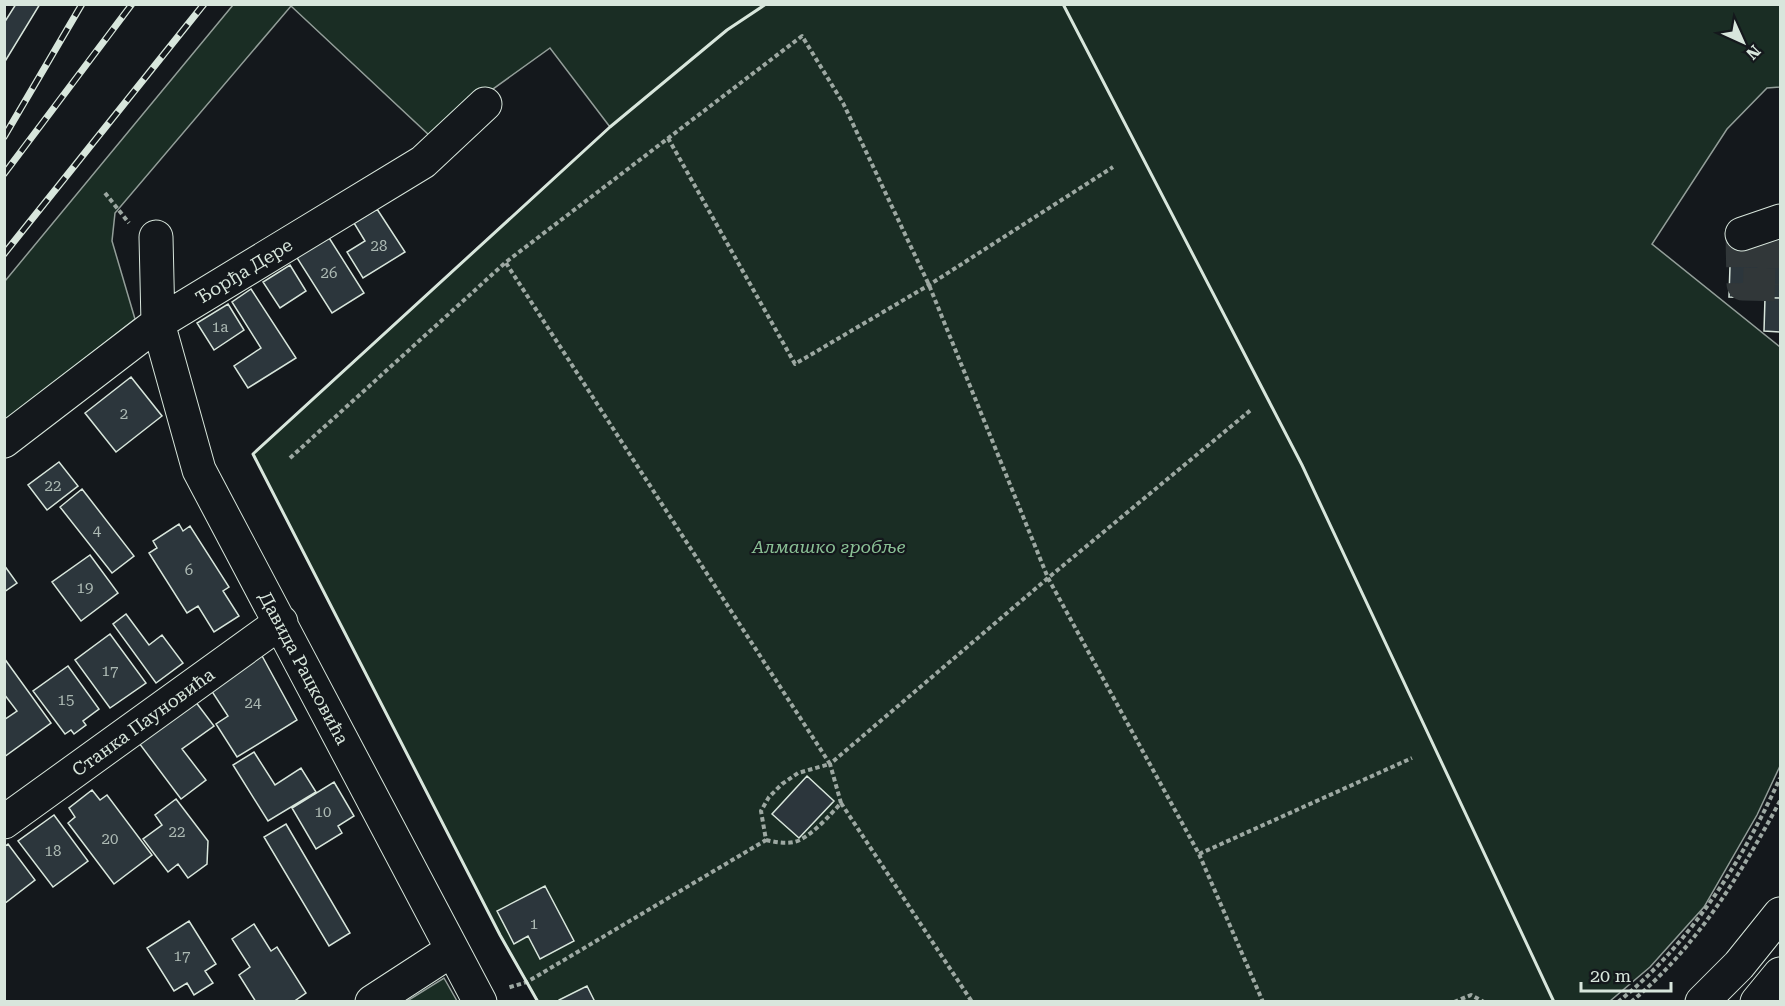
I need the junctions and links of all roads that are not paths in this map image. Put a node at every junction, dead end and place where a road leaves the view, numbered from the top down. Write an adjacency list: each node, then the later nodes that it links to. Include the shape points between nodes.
1 (485, 104): 5 (street, Ђорђа Дере, via 423,162)
2 (1778, 229): 3 (street)
3 (1742, 234)
4 (156, 237): 5 (street, Давида Рацковића)
5 (158, 323): 6 (street, Ђорђа Дере); 7 (street, Давида Рацковића, via 199,470)
6 (4, 441)
7 (281, 622): 8 (street, Станка Пауновића); 10 (street, Давида Рацковића)
8 (4, 822)
9 (1780, 914): 14 (street, via 1739,965)
10 (452, 950): 12 (street, Давида Рацковића); 13 (street)
11 (1780, 974): 15 (street)
12 (478, 999)
13 (372, 1002)
14 (1702, 1002)
15 (1757, 1002)

